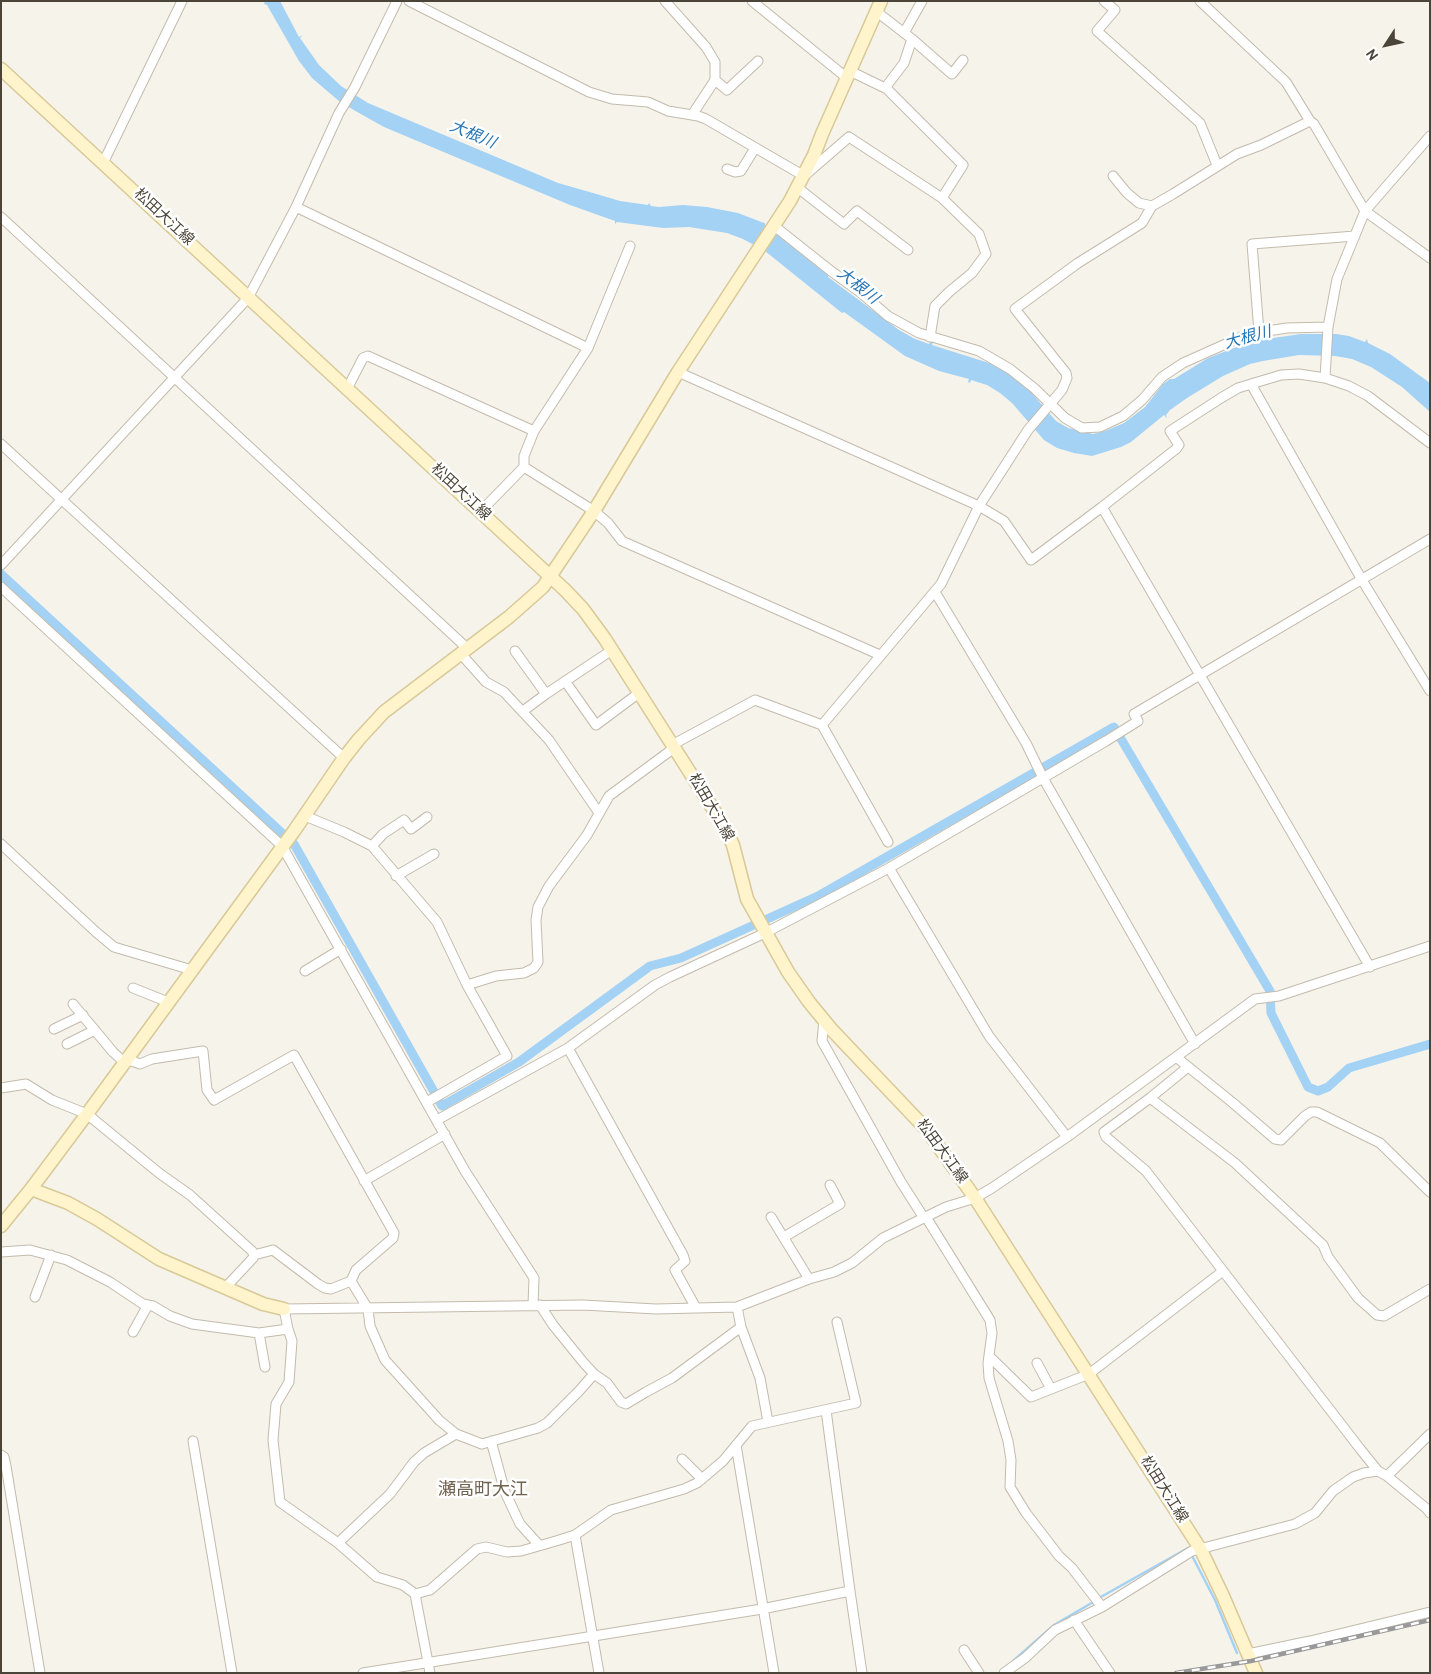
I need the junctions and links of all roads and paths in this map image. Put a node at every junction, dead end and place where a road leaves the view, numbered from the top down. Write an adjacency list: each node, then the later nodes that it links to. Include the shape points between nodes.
1 (182, 1): 22 (street)
2 (397, 1): 30 (street, via 339,113)
3 (409, 1): 18 (street, via 588,92 612,99 648,102 668,111)
4 (665, 1): 16 (street, via 706,47 715,62)
5 (752, 1): 15 (street)
6 (922, 1): 10 (street)
7 (1104, 1): 23 (street, via 1115,10 1097,31 1200,123)
8 (1200, 1): 19 (street, via 1286,82)
9 (879, 6): 10 (street); 15 (main road)
10 (904, 33): 11 (street)
11 (912, 39): 13 (street, via 952,74); 17 (street, via 904,62)
12 (758, 60): 16 (street, via 727,90)
13 (963, 60)
14 (1, 69): 22 (main road, 松田大江線)
15 (849, 74): 17 (street); 25 (main road)
16 (715, 80): 18 (street)
17 (885, 88): 28 (street, via 963,164)
18 (692, 115): 21 (street, via 706,119)
19 (1310, 121): 23 (street); 31 (street)
20 (1430, 136): 31 (street)
21 (756, 148): 24 (street, via 741,171); 25 (street)
22 (103, 163): 38 (main road, 松田大江線)
23 (1217, 165): 29 (street)
24 (727, 169)
25 (804, 176): 27 (main road); 28 (street, via 849,137)
26 (1113, 176): 29 (street, via 1127,193)
27 (798, 188): 33 (main road); 36 (street, via 844,224 857,211)
28 (942, 198): 41 (street, via 978,234 986,254 972,273 935,306)
29 (1152, 206): 48 (street, via 1142,223 1078,263 1015,309 1066,373 1062,390)
30 (296, 207): 38 (street); 42 (street)
31 (1365, 211): 34 (street); 37 (street)
32 (1, 217): 44 (street)
33 (774, 225): 41 (street, via 888,316); 43 (main road)
34 (1355, 236): 39 (street, via 1338,279); 40 (street, via 1252,244)
35 (630, 246): 42 (street)
36 (908, 250)
37 (1430, 258)
38 (248, 298): 44 (street); 47 (main road, 松田大江線)
39 (1328, 327): 40 (street); 45 (street)
40 (1259, 332): 48 (street, via 1183,363 1162,377 1123,416 1100,427 1082,428)
41 (930, 337): 48 (street, via 979,351 1010,369)
42 (588, 348): 49 (street)
43 (678, 372): 54 (street); 56 (main road)
44 (175, 378): 53 (street); 65 (street)
45 (1325, 378): 46 (street, via 1281,375); 50 (street, via 1368,396)
46 (1251, 384): 55 (street, via 1238,388 1170,431 1179,445 1176,449); 61 (street)
47 (347, 388): 49 (street, via 363,358 368,356); 57 (main road, 松田大江線)
48 (1049, 405): 54 (street, via 1028,430)
49 (534, 431): 52 (street, via 524,456)
50 (1430, 443)
51 (1, 444): 53 (street)
52 (524, 467): 56 (street); 57 (street)
53 (61, 500): 59 (street); 76 (street)
54 (979, 506): 55 (street, via 1004,521 1031,560); 63 (street)
55 (1102, 507): 68 (street)
56 (594, 511): 60 (main road); 67 (street, via 622,541)
57 (480, 512): 60 (main road, 松田大江線)
58 (1430, 540): 61 (street)
59 (2, 564)
60 (550, 576): 64 (main road, 松田大江線, via 583,609); 65 (main road, via 543,587 509,617)
61 (1362, 580): 68 (street); 70 (street)
62 (1, 587): 83 (street)
63 (935, 592): 67 (street); 77 (street, via 1026,743)
64 (612, 650): 69 (street); 71 (main road, 松田大江線)
65 (464, 651): 73 (street, via 486,682 504,692); 76 (main road, via 384,712)
66 (515, 651): 72 (street)
67 (880, 655): 74 (street)
68 (1200, 675): 77 (street, via 1134,714 1138,721); 91 (street)
69 (565, 681): 71 (street, via 596,725); 72 (street)
70 (1430, 692)
71 (639, 693): 75 (main road, 松田大江線)
72 (546, 694): 73 (street)
73 (522, 711): 78 (street, via 549,740)
74 (822, 724): 75 (street, via 755,700); 81 (street)
75 (673, 746): 78 (street, via 609,796); 88 (main road, 松田大江線, via 724,826 733,845 747,899)
76 (344, 758): 79 (main road)
77 (1043, 778): 86 (street); 103 (street)
78 (599, 813): 94 (street, via 549,886 538,908 538,962 534,968)
79 (306, 814): 83 (main road); 84 (street)
80 (427, 817): 84 (street, via 411,829 404,820)
81 (888, 842)
82 (1, 844): 92 (street, via 114,947)
83 (283, 845): 90 (street); 92 (main road)
84 (372, 846): 87 (street)
85 (434, 854): 87 (street)
86 (889, 868): 88 (street); 114 (street, via 989,1036)
87 (396, 876): 94 (street, via 436,922)
88 (764, 932): 99 (main road, 松田大江線, via 788,972); 104 (street, via 655,985)
89 (1430, 946): 91 (street)
90 (340, 949): 93 (street); 110 (street)
91 (1370, 967): 103 (street, via 1280,996 1255,999)
92 (192, 970): 96 (main road)
93 (305, 971)
94 (467, 985): 110 (street, via 507,1056)
95 (133, 988): 96 (street)
96 (168, 1002): 106 (main road)
97 (73, 1004): 98 (street)
98 (83, 1015): 100 (street); 101 (street)
99 (824, 1020): 119 (main road, 松田大江線, via 926,1129); 121 (street, via 822,1040 901,1182)
100 (54, 1029)
101 (95, 1030): 102 (street); 106 (street, via 113,1052)
102 (67, 1044)
103 (1195, 1044): 105 (street)
104 (568, 1048): 112 (street); 135 (street, via 686,1261 675,1270)
105 (1176, 1057): 107 (street); 114 (street)
106 (125, 1060): 111 (main road); 115 (street, via 140,1064 203,1051 207,1090 214,1100 294,1056)
107 (1188, 1067): 109 (street); 118 (street, via 1275,1140 1281,1140 1311,1112 1317,1112 1380,1143)
108 (1, 1088): 111 (street, via 26,1084 52,1100)
109 (1150, 1098): 127 (street, via 1104,1132 1106,1138 1146,1171); 131 (street, via 1235,1164 1323,1244 1328,1257 1358,1298 1377,1315 1384,1316)
110 (427, 1102): 112 (street)
111 (87, 1114): 117 (main road); 126 (street, via 190,1195)
112 (437, 1120): 113 (street)
113 (445, 1134): 115 (street); 134 (street, via 487,1207 534,1278)
114 (1067, 1137): 119 (street)
115 (364, 1181): 129 (street, via 394,1233 393,1238 356,1270)
116 (830, 1185): 123 (street, via 840,1204)
117 (31, 1189): 122 (main road); 130 (main road, via 68,1203 159,1260)
118 (1430, 1192)
119 (974, 1198): 121 (street); 148 (main road, 松田大江線)
120 (771, 1217): 123 (street)
121 (925, 1218): 128 (street, via 883,1238 852,1263); 144 (street, via 990,1320)
122 (1, 1226)
123 (784, 1237): 128 (street)
124 (1, 1252): 125 (street, via 30,1250)
125 (51, 1255): 132 (street); 133 (street, via 77,1264)
126 (254, 1255): 129 (street, via 273,1250 325,1288 332,1289); 130 (street)
127 (1223, 1271): 148 (street); 159 (street)
128 (809, 1279): 136 (street)
129 (351, 1280): 138 (street)
130 (225, 1288): 137 (main road)
131 (1430, 1289)
132 (35, 1297)
133 (148, 1305): 142 (street); 143 (street, via 192,1324)
134 (537, 1305): 135 (street); 138 (street); 147 (street)
135 (696, 1308): 136 (street)
136 (737, 1308): 140 (street)
137 (284, 1309): 138 (street); 141 (street)
138 (368, 1309): 152 (street, via 370,1326 385,1360 439,1420)
139 (837, 1322): 150 (street, via 856,1403)
140 (741, 1328): 147 (street, via 672,1378 626,1404); 151 (street, via 760,1378)
141 (288, 1329): 143 (street); 164 (street, via 292,1342 289,1382 276,1404 273,1440 278,1498)
142 (133, 1332)
143 (259, 1333): 146 (street)
144 (989, 1356): 149 (street, via 1031,1397); 169 (street, via 989,1378 1008,1441 1010,1487 1059,1556)
145 (1037, 1363): 149 (street)
146 (265, 1367)
147 (594, 1374): 155 (street, via 547,1423)
148 (1089, 1374): 149 (street); 166 (main road, 松田大江線)
149 (1051, 1389)
150 (826, 1410): 151 (street); 167 (street)
151 (768, 1422): 156 (street, via 752,1426)
152 (456, 1434): 155 (street, via 482,1444); 164 (street, via 414,1462 390,1494)
153 (1430, 1434): 160 (street)
154 (193, 1441): 178 (street)
155 (491, 1442): 165 (street, via 505,1492 520,1524)
156 (736, 1445): 161 (street); 170 (street)
157 (1, 1455): 177 (street, via 6,1466)
158 (682, 1459): 161 (street)
159 (1378, 1471): 160 (street); 166 (street, via 1352,1477 1333,1491 1315,1513 1295,1524)
160 (1387, 1476): 162 (street)
161 (702, 1479): 163 (street, via 684,1489 611,1510)
162 (1430, 1513)
163 (575, 1535): 165 (street); 173 (street)
164 (338, 1543): 168 (street, via 377,1577 402,1585)
165 (539, 1545): 168 (street, via 521,1552 477,1548 430,1590)
166 (1201, 1550): 169 (street, via 1192,1551); 175 (main road, 松田大江線)
167 (850, 1591): 170 (street); 183 (street)
168 (415, 1594): 176 (street)
169 (1102, 1607): 172 (street)
170 (762, 1609): 173 (street); 182 (street)
171 (1430, 1612): 175 (street)
172 (1074, 1620): 185 (street, via 1055,1630); 186 (street)
173 (592, 1636): 176 (street); 181 (street)
174 (964, 1650): 184 (street)
175 (1248, 1654): 187 (main road, 松田大江線)
176 (428, 1662): 179 (street); 180 (street)
177 (40, 1673)
178 (232, 1673)
179 (363, 1673)
180 (430, 1673)
181 (599, 1673)
182 (774, 1673)
183 (862, 1673)
184 (979, 1673)
185 (1004, 1673)
186 (1110, 1673)
187 (1256, 1673)

